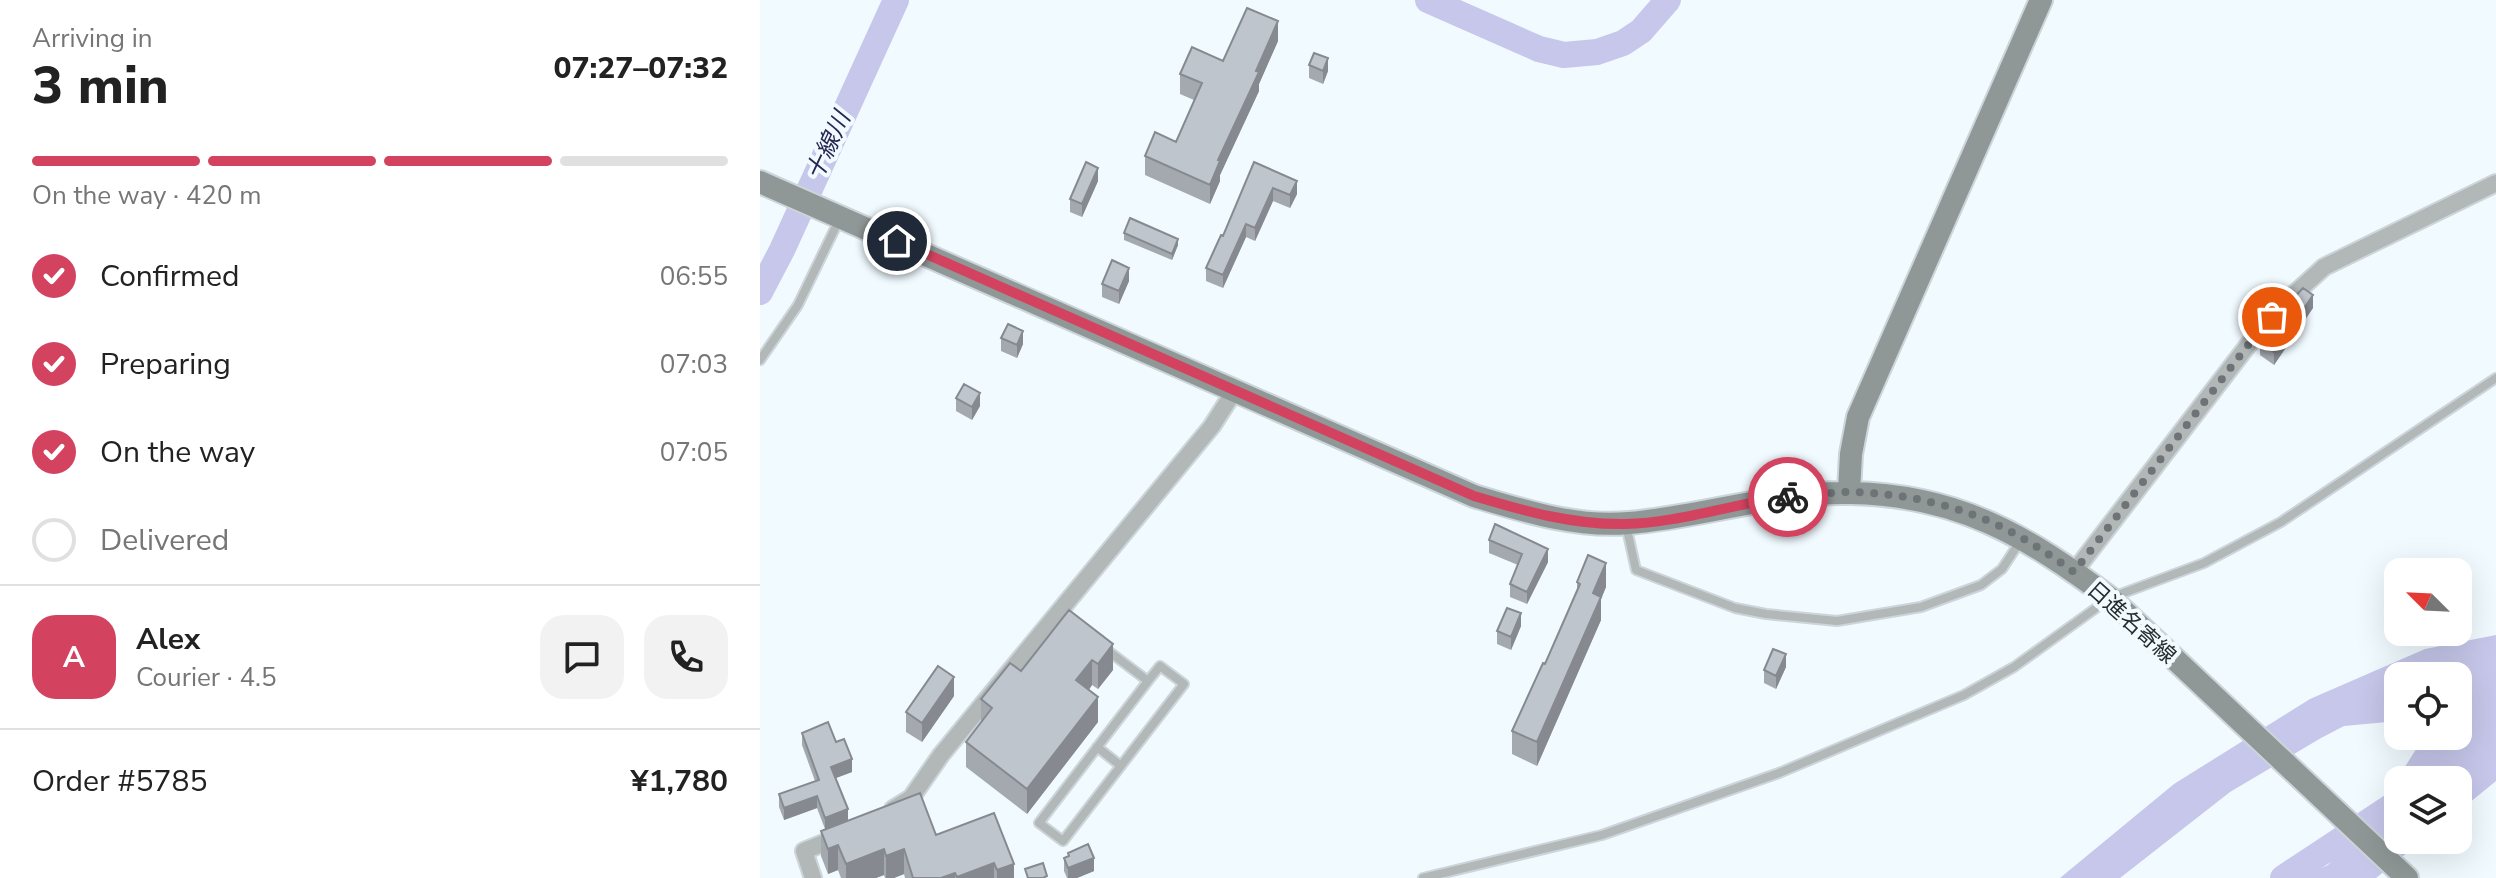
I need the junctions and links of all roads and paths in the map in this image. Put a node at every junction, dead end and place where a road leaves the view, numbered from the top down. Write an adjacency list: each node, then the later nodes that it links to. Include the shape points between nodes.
1 (2041, 0): 8 (main road, via 1858,417)
2 (761, 182): 4 (main road, 日進名寄線)
3 (2496, 183): 11 (street, via 2324,267 2290,298)
4 (832, 213): 5 (lane, via 798,305); 7 (main road, 日進名寄線)
5 (760, 360)
6 (2496, 378): 12 (lane, via 2281,522 2204,563)
7 (1235, 390): 9 (main road, 日進名寄線, via 1474,496 1576,522); 17 (street, via 1064,617 941,755 911,798 868,824 804,851)
8 (1849, 492): 9 (main road, 日進名寄線); 10 (main road, 日進名寄線, via 1940,505)
9 (1626, 524): 10 (lane, via 1636,570 1735,608 1837,621 1921,607 1981,585 2002,569)
10 (2022, 538): 11 (main road, 日進名寄線)
11 (2074, 572): 12 (main road, 日進名寄線)
12 (2110, 598): 18 (lane, via 2014,667 1964,695 1779,773 1602,835); 19 (main road, 日進名寄線)
13 (1103, 647): 14 (lane)
14 (1148, 681): 15 (lane); 16 (lane, via 1160,666 1184,684)
15 (1097, 747): 16 (lane); 16 (lane, via 1039,823 1063,841)
16 (1121, 766)
17 (813, 878)
18 (1423, 878)
19 (2407, 878)

